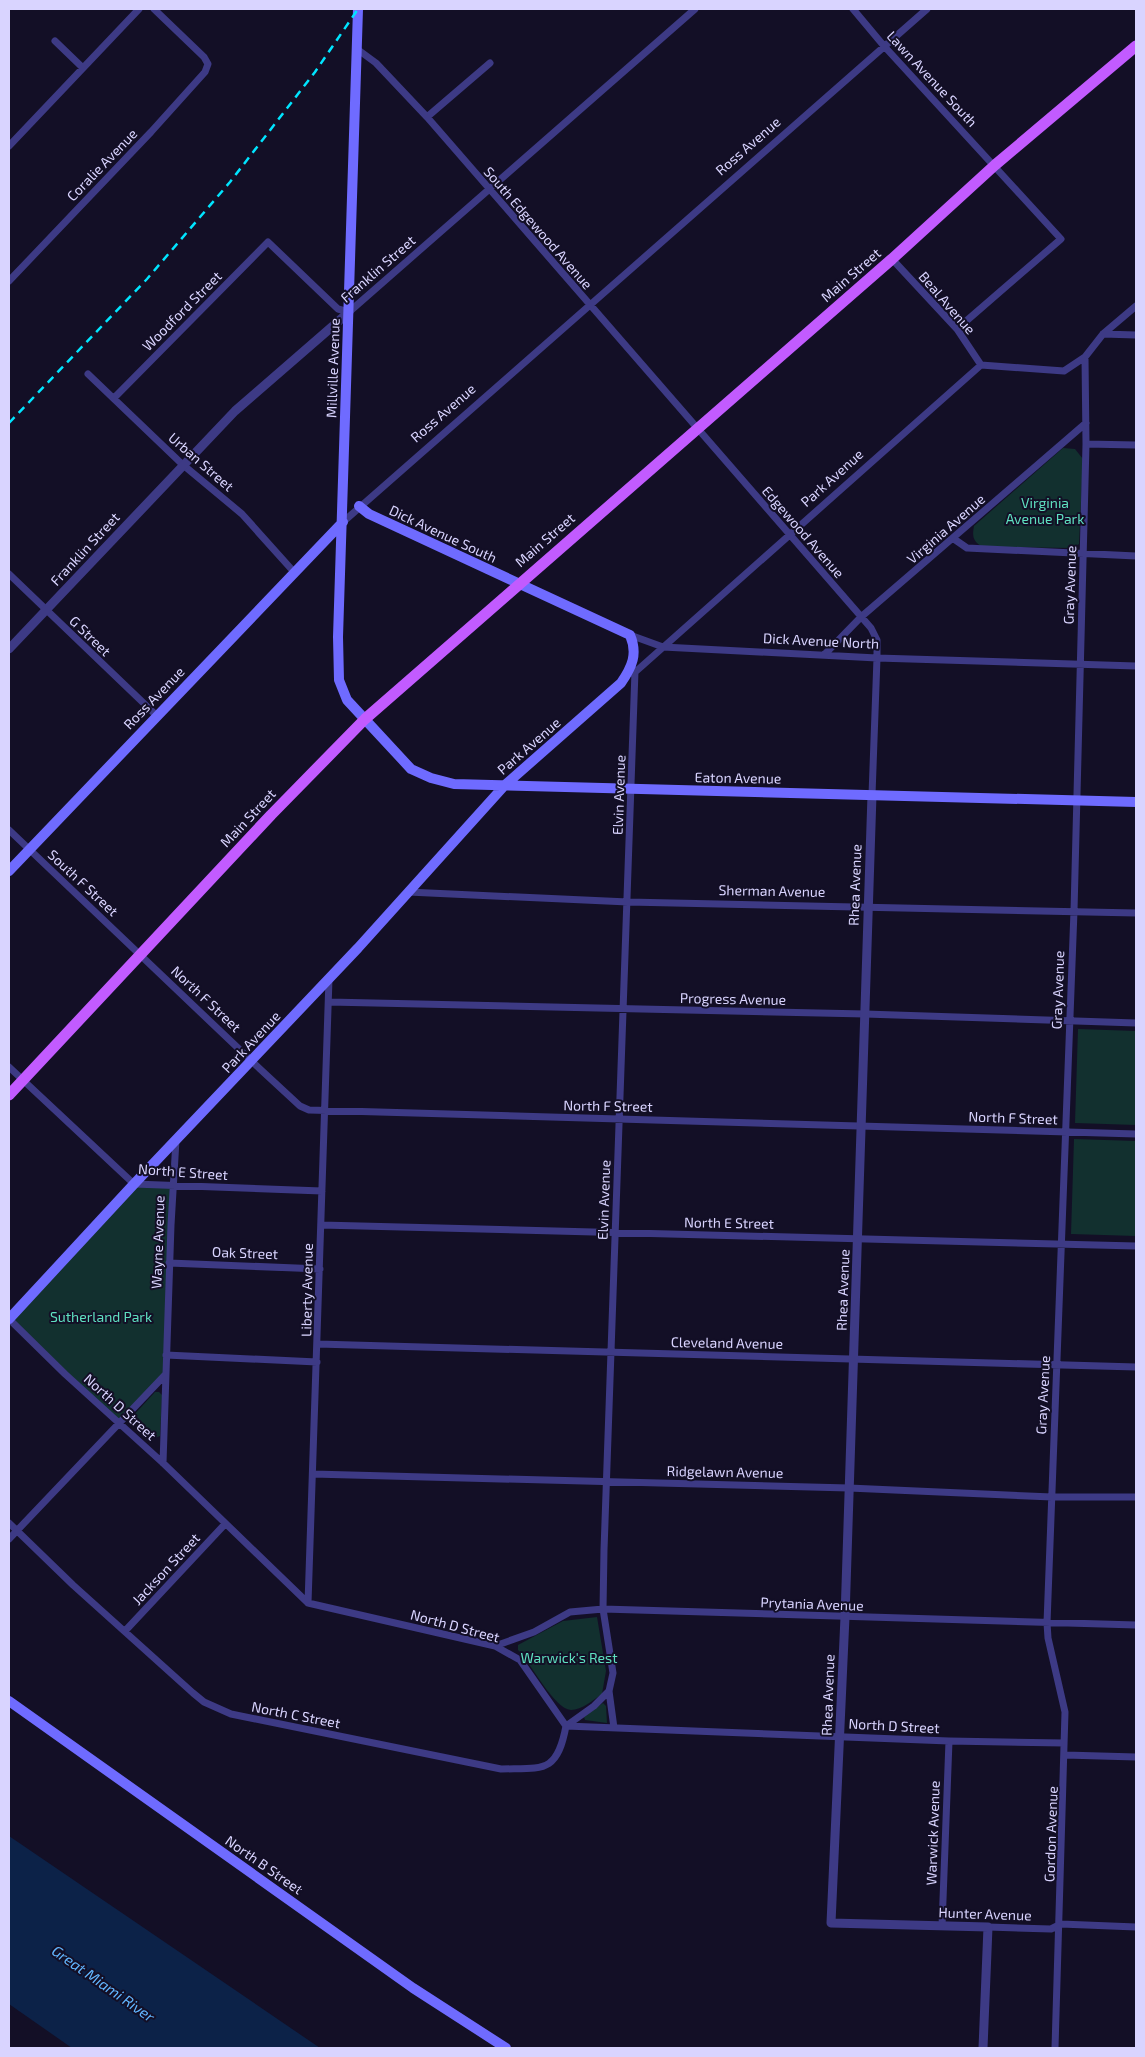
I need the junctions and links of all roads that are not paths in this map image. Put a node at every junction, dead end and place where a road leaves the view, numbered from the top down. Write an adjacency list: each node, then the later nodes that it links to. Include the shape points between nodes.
1 (139, 9): 12 (street)
2 (154, 9): 18 (street, Coralie Avenue, via 204,57 208,64 205,72)
3 (358, 9): 10 (main road, Millville Avenue)
4 (695, 9): 16 (street, Franklin Street)
5 (852, 9): 8 (street, Lawn Avenue South)
6 (927, 9): 8 (street, Ross Avenue)
7 (55, 41): 12 (street)
8 (884, 46): 15 (street, Lawn Avenue South); 19 (street, Ross Avenue)
9 (1136, 46): 15 (main road, Main Street)
10 (357, 49): 13 (street, South Edgewood Avenue, via 376,63); 21 (main road, Millville Avenue)
11 (490, 63): 13 (street)
12 (83, 68): 14 (street)
13 (426, 117): 16 (street, South Edgewood Avenue)
14 (9, 146)
15 (995, 165): 17 (main road, Main Street); 22 (street, Lawn Avenue South, via 1061,239)
16 (488, 190): 19 (street, South Edgewood Avenue); 21 (street, Franklin Street)
17 (892, 259): 22 (street, Beal Avenue); 30 (main road, Main Street)
18 (9, 280)
19 (588, 304): 30 (street, South Edgewood Avenue); 34 (street, Ross Avenue)
20 (1136, 306): 23 (street)
21 (349, 312): 28 (street, Woodford Street, via 338,308 268,242); 33 (street, Franklin Street, via 235,411); 35 (main road, Millville Avenue)
22 (957, 329): 26 (street, Beal Avenue)
23 (1103, 334): 24 (street); 25 (street)
24 (1136, 335)
25 (1085, 357): 26 (street, via 1064,371); 29 (street, Gray Avenue)
26 (981, 365): 36 (street, Park Avenue)
27 (88, 374): 28 (street, Urban Street)
28 (114, 398): 33 (street, Urban Street)
29 (1086, 423): 31 (street, Gray Avenue); 37 (street, Virginia Avenue)
30 (696, 429): 36 (street, Edgewood Avenue); 42 (main road, Main Street)
31 (1086, 444): 32 (street); 38 (street, Gray Avenue)
32 (1136, 445)
33 (182, 464): 40 (street, Urban Street, via 242,514); 43 (street, Franklin Street)
34 (359, 506): 35 (street, Ross Avenue); 42 (main road, Dick Avenue South, via 369,514)
35 (343, 522): 40 (main road, Ross Avenue); 55 (main road, Millville Avenue, via 339,680 347,700)
36 (789, 535): 44 (street, Edgewood Avenue); 46 (street, Park Avenue)
37 (954, 539): 38 (street, via 967,548); 44 (street, Virginia Avenue)
38 (1083, 554): 39 (street); 50 (street, Gray Avenue)
39 (1136, 556)
40 (294, 572): 54 (main road, Ross Avenue)
41 (9, 574): 43 (street, G Street)
42 (518, 583): 45 (main road, Dick Avenue North); 55 (main road, Main Street)
43 (46, 611): 47 (street, Franklin Street); 54 (street, G Street)
44 (861, 618): 48 (street, Virginia Avenue); 49 (street, Edgewood Avenue, via 877,640)
45 (630, 635): 46 (street, Dick Avenue North); 53 (main road, via 634,658)
46 (663, 647): 48 (street, Dick Avenue North); 52 (street, Park Avenue)
47 (9, 649)
48 (824, 655): 49 (street, Dick Avenue North)
49 (877, 658): 50 (street, Dick Avenue North); 58 (street, Rhea Avenue)
50 (1080, 664): 51 (street, Dick Avenue North); 59 (street, Gray Avenue)
51 (1136, 666)
52 (636, 671): 53 (street, Park Avenue); 57 (street, Elvin Avenue)
53 (621, 683): 56 (main road, Park Avenue)
54 (156, 715): 62 (main road, Ross Avenue)
55 (365, 718): 56 (main road, Eaton Avenue, via 416,772 454,784); 69 (main road, Main Street)
56 (505, 785): 57 (main road, Eaton Avenue); 64 (main road, Park Avenue)
57 (632, 789): 58 (main road, Eaton Avenue); 65 (street, Elvin Avenue)
58 (872, 795): 59 (main road, Eaton Avenue); 66 (street, Rhea Avenue)
59 (1077, 801): 60 (main road, Eaton Avenue); 67 (street, Gray Avenue)
60 (1136, 802)
61 (9, 830): 62 (street, South F Street)
62 (29, 850): 63 (main road, Ross Avenue); 69 (street, South F Street)
63 (9, 871)
64 (408, 892): 65 (street, Sherman Avenue); 70 (main road, Park Avenue)
65 (628, 902): 66 (street, Sherman Avenue); 72 (street, Elvin Avenue)
66 (868, 905): 67 (street, Sherman Avenue); 73 (street, Rhea Avenue)
67 (1074, 911): 68 (street, Sherman Avenue); 74 (street, Gray Avenue)
68 (1136, 913)
69 (140, 954): 76 (street, North F Street); 78 (main road, Main Street)
70 (329, 978): 71 (street, Liberty Avenue); 76 (main road, Park Avenue)
71 (329, 1002): 72 (street, Progress Avenue); 80 (street, Liberty Avenue)
72 (624, 1010): 73 (street, Progress Avenue); 81 (street, Elvin Avenue)
73 (865, 1014): 74 (street, Progress Avenue); 82 (street, Rhea Avenue)
74 (1070, 1021): 75 (street, Progress Avenue); 83 (street, Gray Avenue)
75 (1136, 1023)
76 (254, 1061): 80 (street, North F Street, via 300,1106); 85 (main road, Park Avenue)
77 (9, 1067): 78 (street, North E Street)
78 (23, 1080): 79 (main road, Main Street); 86 (street, North E Street)
79 (9, 1095)
80 (325, 1112): 81 (street, North F Street); 88 (street, Liberty Avenue)
81 (620, 1118): 82 (street, North F Street); 90 (street, Elvin Avenue)
82 (861, 1126): 83 (street, North F Street); 91 (street, Rhea Avenue)
83 (1066, 1132): 84 (street, North F Street); 92 (street, Gray Avenue)
84 (1136, 1134)
85 (176, 1140): 86 (main road, Park Avenue); 87 (street, Wayne Avenue)
86 (134, 1184): 87 (street, North E Street); 96 (main road, Park Avenue)
87 (173, 1186): 88 (street, North E Street); 94 (street, Wayne Avenue)
88 (322, 1191): 89 (street, Liberty Avenue)
89 (321, 1226): 90 (street, North E Street); 95 (street, Liberty Avenue)
90 (616, 1233): 91 (street, North E Street); 98 (street, Elvin Avenue)
91 (858, 1238): 92 (street, North E Street); 100 (street, Rhea Avenue)
92 (1062, 1244): 93 (street, North E Street); 102 (street, Gray Avenue)
93 (1136, 1246)
94 (169, 1263): 95 (street, Oak Street); 99 (street, Wayne Avenue)
95 (320, 1268): 97 (street, Liberty Avenue)
96 (9, 1319): 105 (street, North D Street)
97 (318, 1344): 98 (street, Cleveland Avenue); 101 (street, Liberty Avenue)
98 (611, 1354): 100 (street, Cleveland Avenue); 108 (street, Elvin Avenue)
99 (166, 1355): 101 (street); 104 (street, Wayne Avenue)
100 (854, 1358): 102 (street, Cleveland Avenue); 109 (street, Rhea Avenue)
101 (317, 1362): 107 (street, Liberty Avenue)
102 (1057, 1364): 103 (street, Cleveland Avenue); 110 (street, Gray Avenue)
103 (1136, 1367)
104 (165, 1375): 105 (street); 106 (street, Wayne Avenue)
105 (120, 1423): 106 (street, North D Street); 114 (street)
106 (163, 1463): 113 (street, North D Street)
107 (313, 1474): 108 (street, Ridgelawn Avenue); 116 (street, Liberty Avenue)
108 (608, 1482): 109 (street, Ridgelawn Avenue); 117 (street, Elvin Avenue)
109 (849, 1488): 110 (street, Ridgelawn Avenue); 118 (street, Rhea Avenue)
110 (1052, 1497): 111 (street, Ridgelawn Avenue); 119 (street, Gray Avenue)
111 (1136, 1497)
112 (9, 1523): 114 (street, North C Street)
113 (225, 1524): 116 (street, North D Street); 121 (street, Jackson Street)
114 (17, 1530): 115 (street); 121 (street, North C Street)
115 (9, 1539)
116 (308, 1603): 122 (street, North D Street)
117 (603, 1609): 118 (street, Prytania Avenue); 122 (street, Prytania Avenue, via 570,1612 534,1632); 123 (street, Elvin Avenue, via 613,1673)
118 (845, 1617): 119 (street, Prytania Avenue); 127 (street, Rhea Avenue)
119 (1047, 1623): 120 (street, Prytania Avenue); 129 (street, Gordon Avenue, via 1066,1712)
120 (1136, 1624)
121 (125, 1631): 125 (street, North C Street, via 204,1702 253,1720 501,1768 548,1765 562,1748)
122 (495, 1646): 125 (street, North D Street, via 520,1660)
123 (609, 1691): 125 (street); 126 (street, Elvin Avenue)
124 (9, 1701): 137 (main road, North B Street, via 413,1988)
125 (566, 1726): 126 (street, North D Street)
126 (614, 1728): 127 (street, North D Street)
127 (840, 1735): 128 (street, North D Street); 132 (street, Rhea Avenue)
128 (949, 1741): 129 (street, North D Street); 134 (street, Warwick Avenue)
129 (1064, 1743): 130 (street, Gordon Avenue)
130 (1066, 1755): 131 (street); 133 (street, Gordon Avenue)
131 (1136, 1757)
132 (831, 1923): 134 (street, Hunter Avenue)
133 (1061, 1924): 135 (street, Hunter Avenue, via 1051,1929); 136 (street, Hunter Avenue); 139 (street, Gordon Avenue)
134 (942, 1926): 135 (street, Hunter Avenue)
135 (988, 1927): 138 (street)
136 (1136, 1927)
137 (506, 2048)
138 (983, 2048)
139 (1055, 2048)

